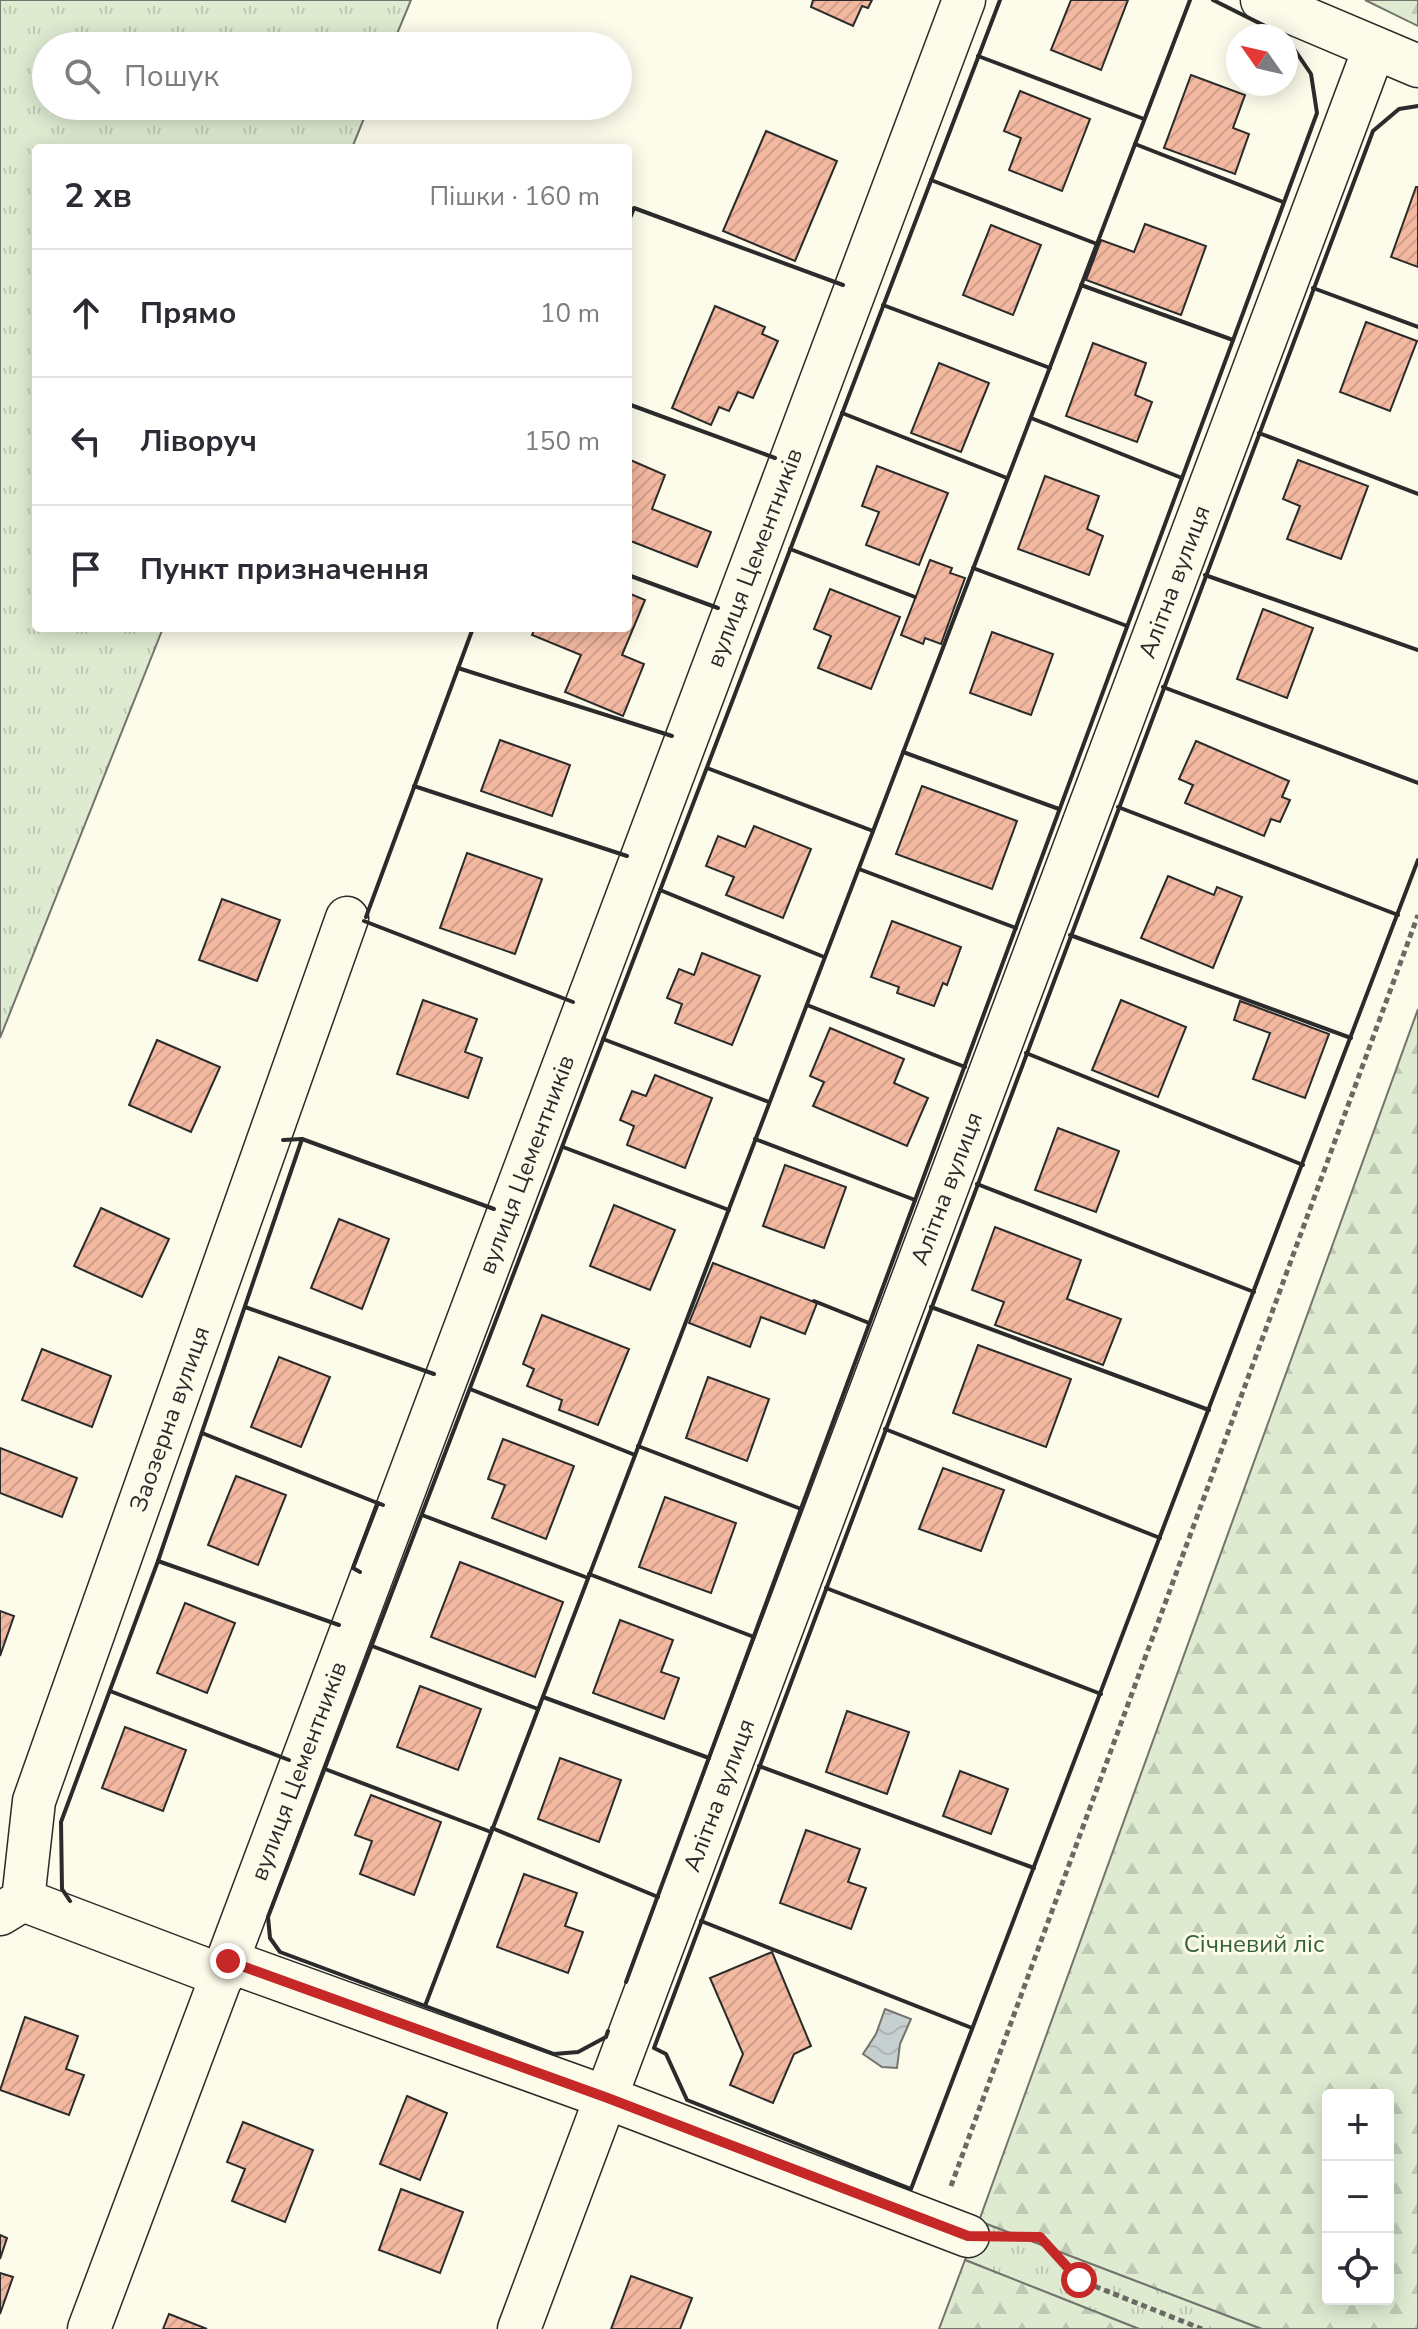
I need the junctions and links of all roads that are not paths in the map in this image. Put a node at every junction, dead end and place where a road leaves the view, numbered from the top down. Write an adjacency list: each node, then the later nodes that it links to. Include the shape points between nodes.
1 (964, 0): 7 (street, вулиця Цементників)
2 (1262, 0): 3 (street)
3 (1374, 49): 4 (street); 8 (street, Алітна вулиця)
4 (1418, 66)
5 (347, 918): 6 (street, Заозерна вулиця, via 34,1801)
6 (12, 1907): 7 (street)
7 (226, 1969): 8 (street); 10 (street, вулиця Цементників)
8 (605, 2097): 9 (street); 11 (street, Алітна вулиця)
9 (952, 2230)
10 (89, 2329)
11 (519, 2329)

